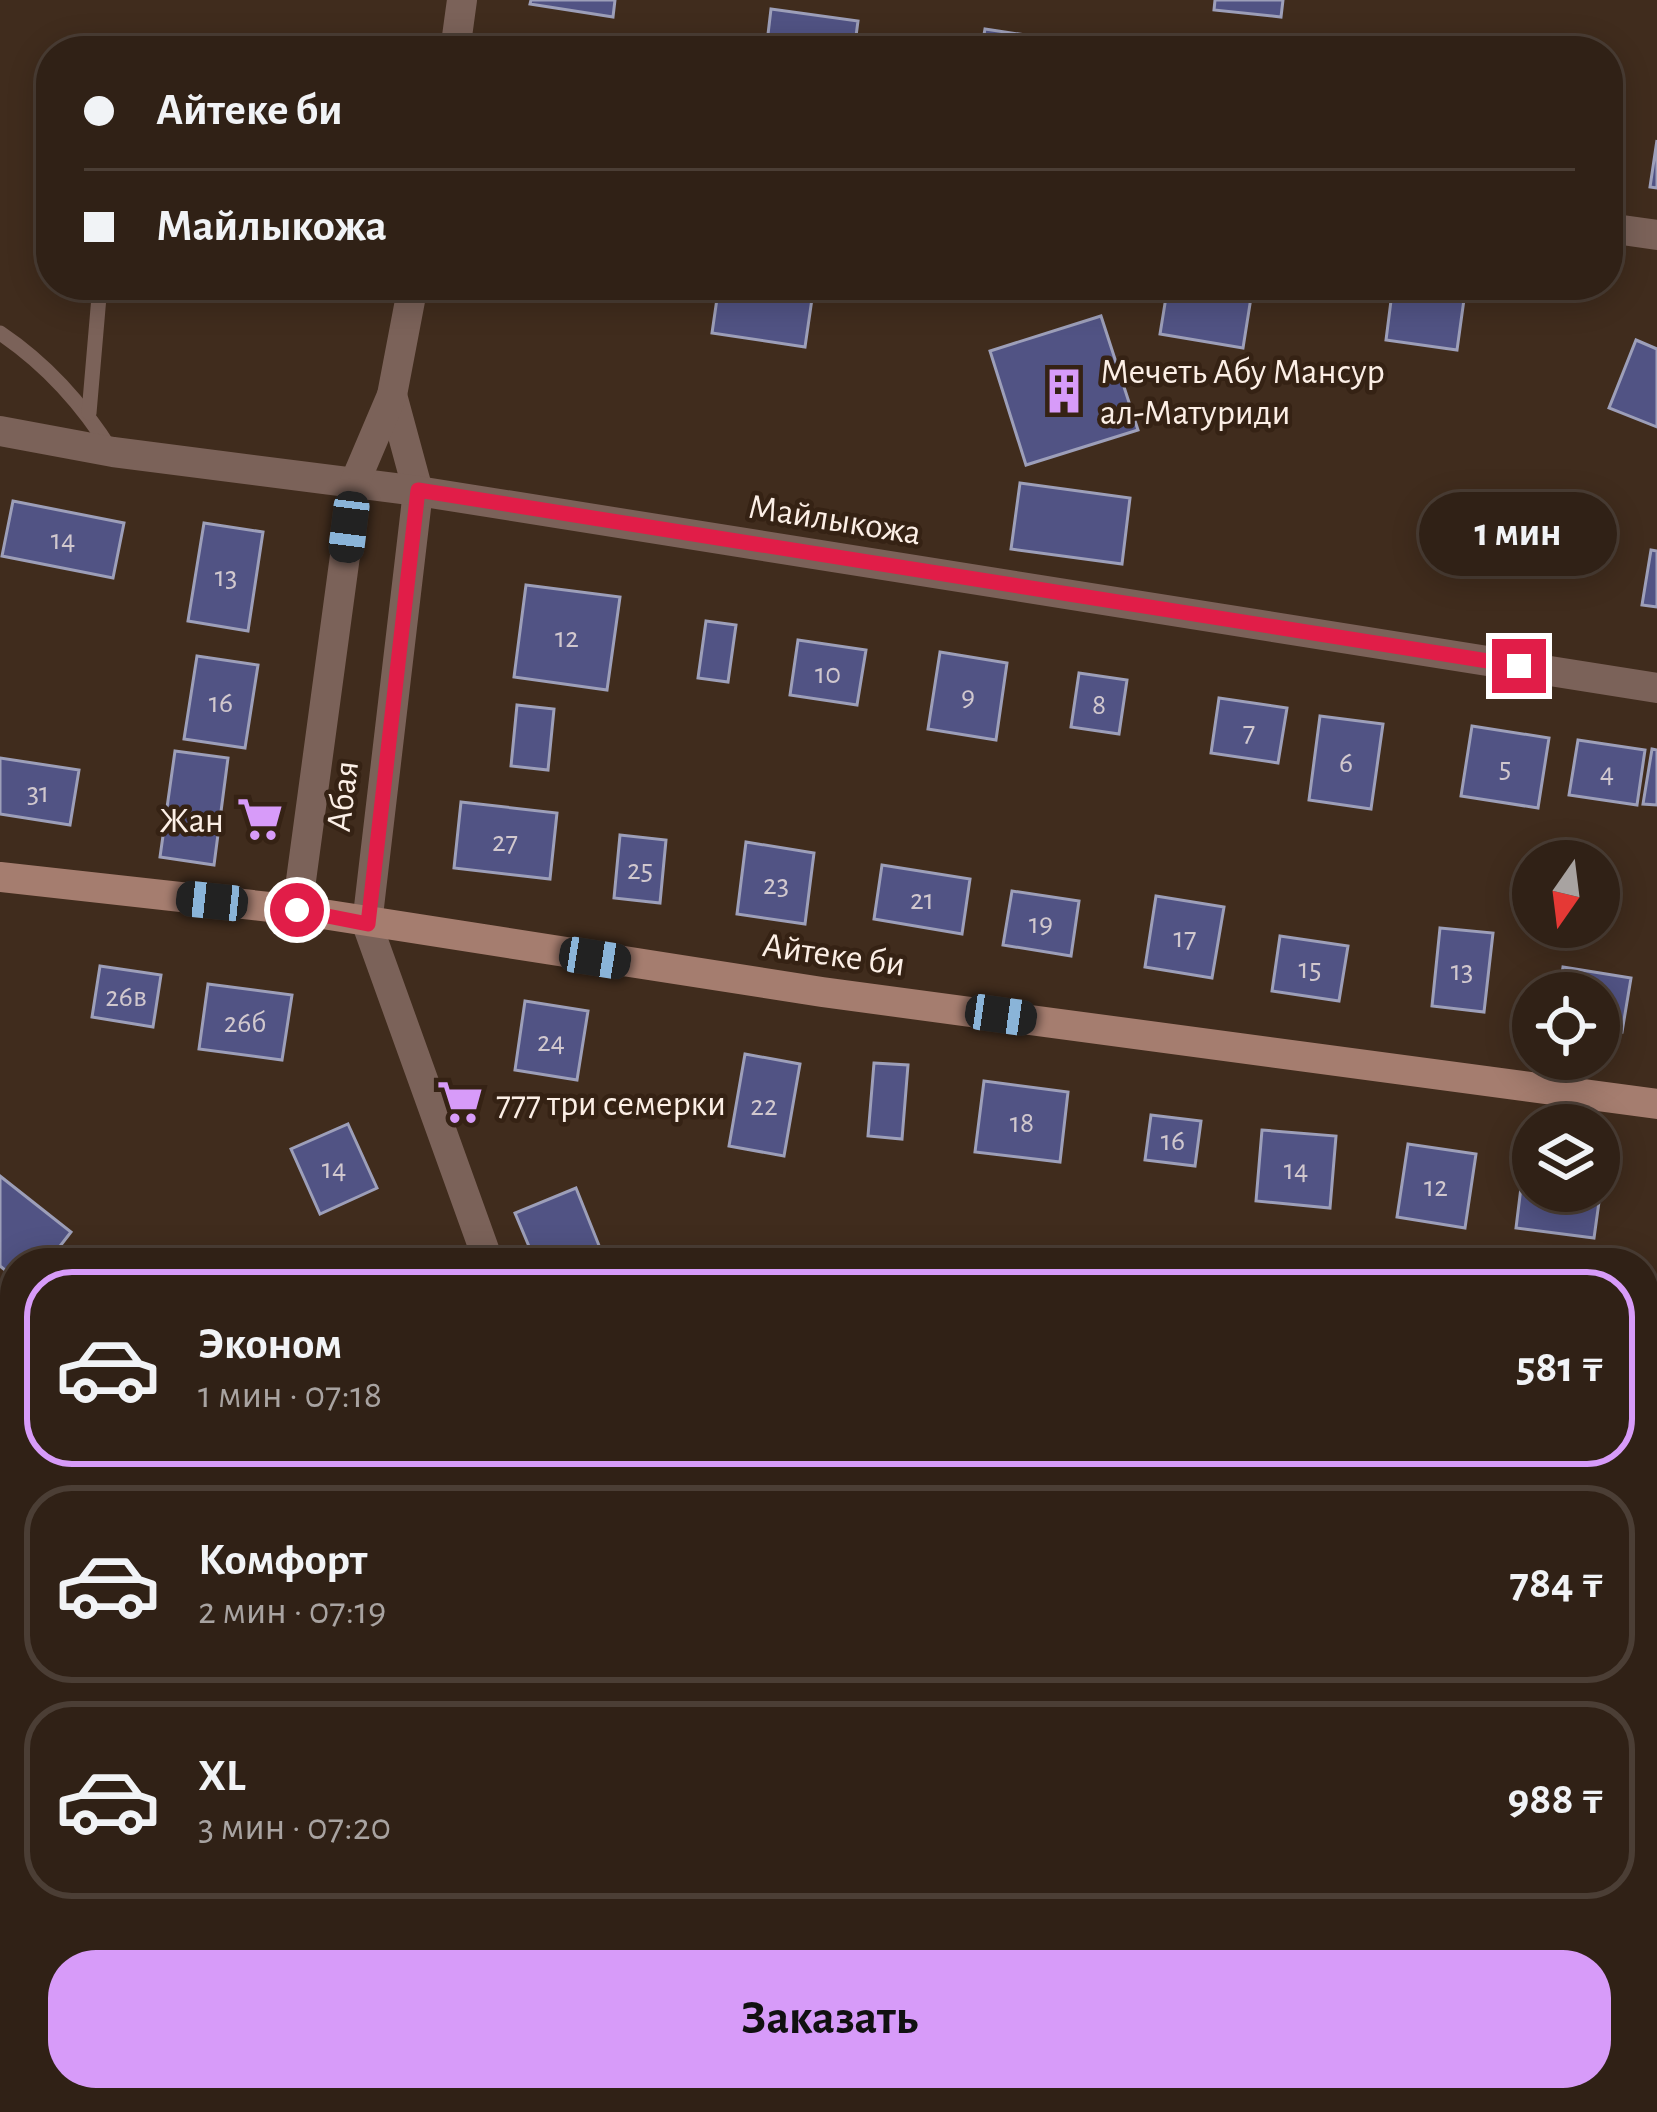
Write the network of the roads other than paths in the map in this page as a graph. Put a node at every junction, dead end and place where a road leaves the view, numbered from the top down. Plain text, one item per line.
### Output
1 (462, 0) edge
2 (457, 36) edge
3 (1623, 230) edge
4 (1657, 235) edge
5 (99, 300) edge
6 (409, 300) edge
7 (0, 333) edge
8 (392, 395) junction
9 (88, 413) junction
10 (0, 431) edge
11 (112, 452) junction
12 (355, 482) junction
13 (418, 490) junction
14 (1657, 688) edge
15 (0, 877) edge
16 (297, 910) junction
17 (368, 924) junction
18 (1657, 1104) edge
19 (484, 1248) edge

1 - 2 street
3 - 4 street
5 - 9 lane
6 - 8 street, Абая
7 - 9 lane
8 - 12 street, Абая
8 - 13 street, Абая
9 - 11 lane
10 - 11 street, Майлыкожа
11 - 12 street, Майлыкожа
12 - 13 street, Майлыкожа
12 - 16 street, Абая
13 - 14 street, Майлыкожа
13 - 17 street, Абая
15 - 16 street, Айтеке би
16 - 17 street, Айтеке би
17 - 18 street, Айтеке би
17 - 19 street, Абая

